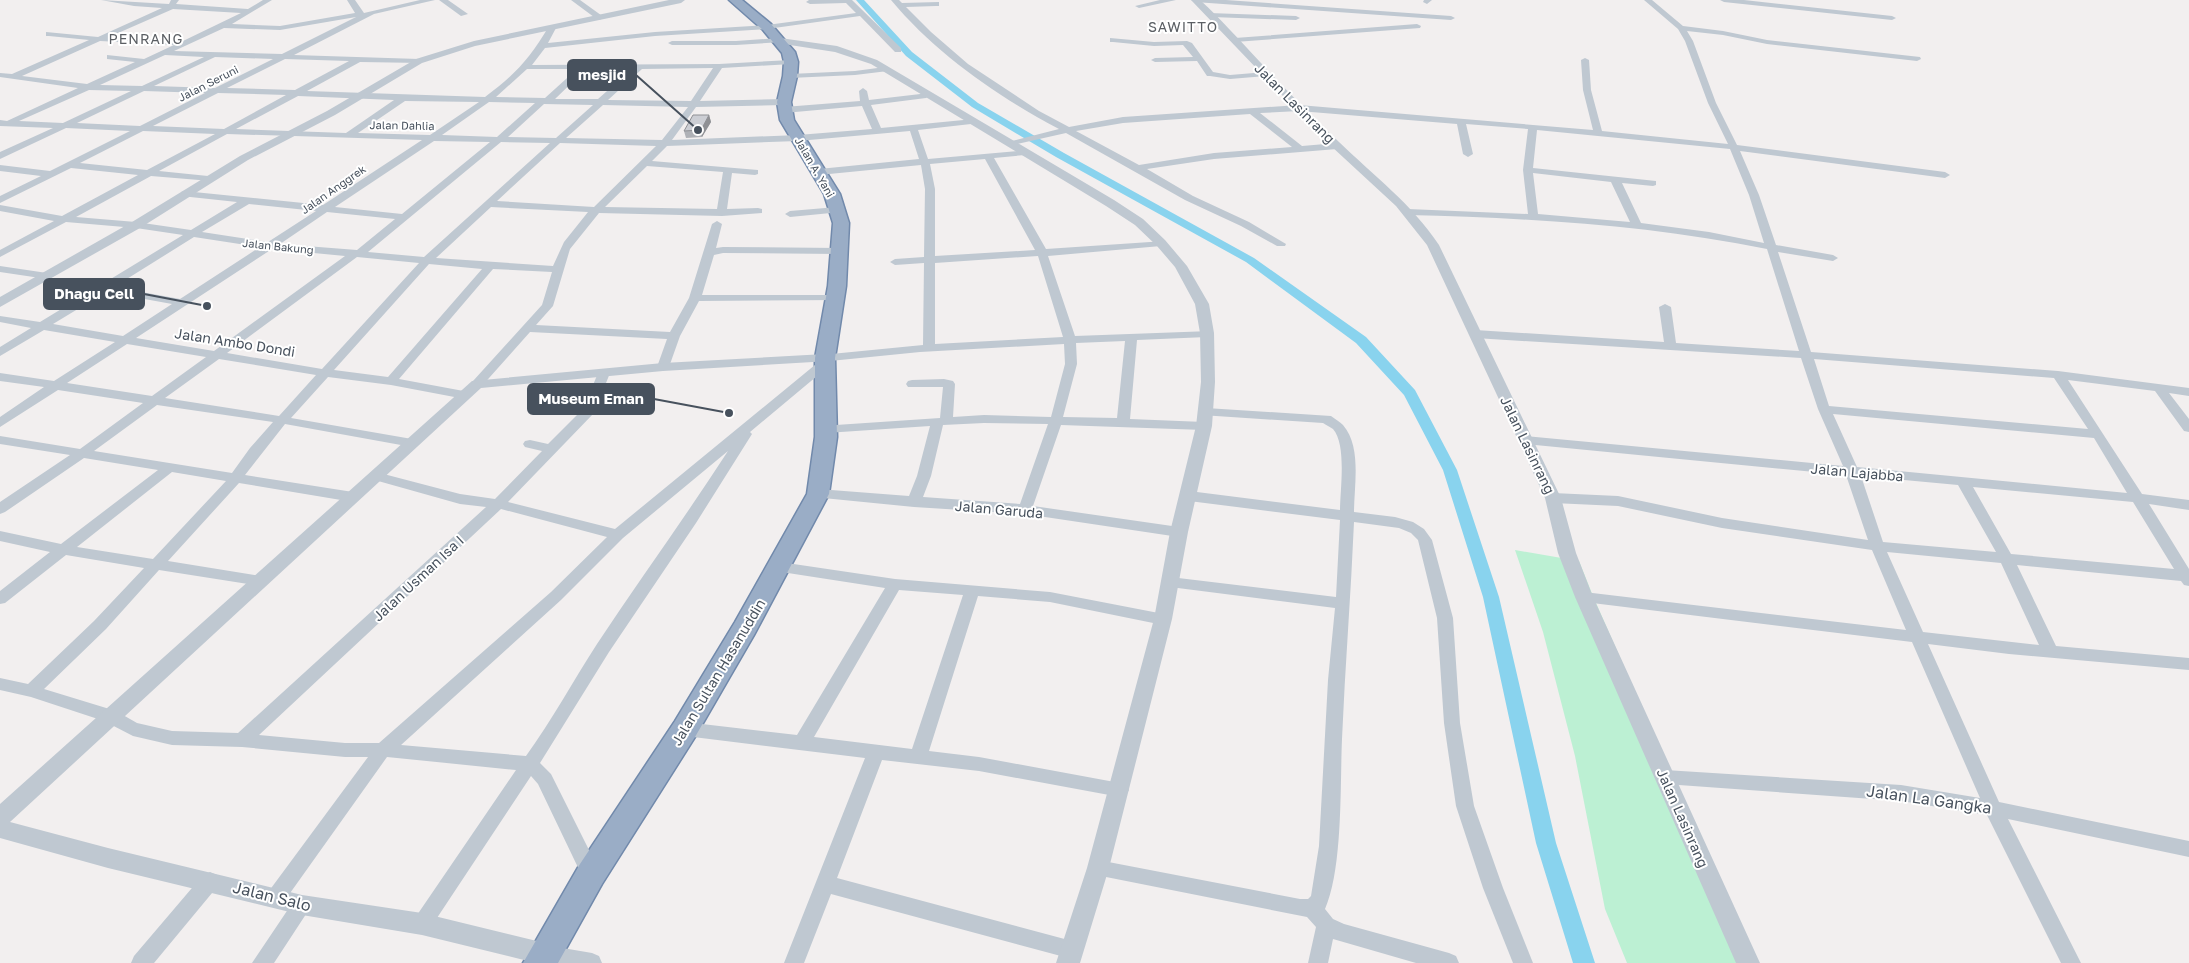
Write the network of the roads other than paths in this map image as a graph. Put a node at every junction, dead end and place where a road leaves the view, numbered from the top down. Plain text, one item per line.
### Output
1 (105, 0) edge
2 (268, 0) edge
3 (351, 0) edge
4 (431, 0) edge
5 (443, 0) edge
6 (575, 0) edge
7 (681, 0) edge
8 (735, 0) edge
9 (1172, 0) edge
10 (1195, 0) edge
11 (1648, 0) edge
12 (1724, 0) edge
13 (848, 1) edge
14 (810, 2) dead end
15 (173, 3) edge
16 (897, 3) edge
17 (936, 4) dead end
18 (1139, 6) dead end
19 (250, 11) junction
20 (372, 12) junction
21 (360, 14) junction
22 (464, 14) dead end
23 (861, 14) junction
24 (1212, 15) junction
25 (601, 18) junction
26 (1296, 18) dead end
27 (1451, 18) dead end
28 (1892, 18) dead end
29 (223, 26) junction
30 (1417, 26) dead end
31 (766, 27) junction
32 (552, 28) junction
33 (1682, 28) junction
34 (49, 34) dead end
35 (98, 39) junction
36 (780, 40) junction
37 (1113, 40) dead end
38 (1235, 40) junction
39 (183, 43) junction
40 (672, 43) dead end
41 (541, 46) junction
42 (898, 50) dead end
43 (164, 52) junction
44 (214, 54) junction
45 (110, 57) dead end
46 (283, 58) junction
47 (1200, 59) junction
48 (1917, 59) dead end
49 (357, 60) junction
50 (1155, 60) dead end
51 (1585, 60) dead end
52 (145, 61) junction
53 (419, 61) junction
54 (720, 66) junction
55 (527, 67) junction
56 (639, 67) junction
57 (584, 68) junction
58 (791, 69) junction
59 (885, 69) junction
60 (1266, 74) junction
61 (0, 75) edge
62 (12, 77) junction
63 (0, 82) edge
64 (89, 87) junction
65 (144, 89) junction
66 (863, 90) dead end
67 (218, 92) junction
68 (293, 94) junction
69 (362, 95) junction
70 (926, 95) junction
71 (403, 98) junction
72 (486, 100) junction
73 (544, 101) junction
74 (602, 102) junction
75 (865, 103) junction
76 (692, 104) junction
77 (784, 106) junction
78 (1299, 108) junction
79 (1250, 110) junction
80 (971, 121) junction
81 (1461, 121) junction
82 (2, 125) edge
83 (62, 127) junction
84 (1533, 127) junction
85 (913, 128) junction
86 (139, 130) junction
87 (877, 130) junction
88 (1064, 130) junction
89 (222, 132) junction
90 (292, 133) junction
91 (1598, 134) junction
92 (348, 136) junction
93 (434, 137) junction
94 (798, 138) junction
95 (498, 139) junction
96 (557, 140) junction
97 (664, 143) junction
98 (1018, 146) junction
99 (1337, 146) junction
100 (1734, 147) junction
101 (1300, 149) junction
102 (1468, 154) dead end
103 (0, 156) edge
104 (988, 156) junction
105 (924, 161) junction
106 (643, 163) junction
107 (68, 165) junction
108 (0, 168) edge
109 (1138, 168) junction
110 (1528, 170) junction
111 (728, 171) junction
112 (754, 172) dead end
113 (819, 172) junction
114 (147, 173) junction
115 (50, 174) junction
116 (1946, 175) dead end
117 (208, 179) junction
118 (1615, 180) junction
119 (1653, 183) dead end
120 (184, 194) junction
121 (0, 200) edge
122 (246, 201) junction
123 (489, 204) junction
124 (0, 208) edge
125 (325, 209) junction
126 (597, 210) junction
127 (837, 210) junction
128 (758, 211) dead end
129 (1408, 212) junction
130 (722, 213) junction
131 (790, 214) dead end
132 (406, 217) junction
133 (1533, 217) junction
134 (62, 219) junction
135 (717, 224) dead end
136 (136, 225) junction
137 (1637, 226) junction
138 (192, 235) junction
139 (1161, 243) junction
140 (1281, 244) dead end
141 (271, 246) junction
142 (1770, 246) junction
143 (839, 251) junction
144 (358, 253) junction
145 (710, 253) junction
146 (1042, 253) junction
147 (0, 254) edge
148 (1833, 258) dead end
149 (928, 260) junction
150 (426, 261) junction
151 (895, 262) dead end
152 (490, 266) junction
153 (0, 269) edge
154 (558, 269) junction
155 (47, 276) junction
156 (103, 288) junction
157 (695, 298) junction
158 (835, 298) junction
159 (0, 303) edge
160 (184, 303) junction
161 (1665, 307) dead end
162 (0, 319) edge
163 (42, 326) junction
164 (528, 328) junction
165 (1208, 333) junction
166 (1475, 334) junction
167 (674, 336) junction
168 (1131, 338) junction
169 (126, 340) junction
170 (1070, 340) junction
171 (1671, 347) junction
172 (929, 349) junction
173 (0, 352) edge
174 (218, 354) junction
175 (1807, 355) junction
176 (825, 360) junction
177 (664, 367) junction
178 (326, 373) junction
179 (604, 373) junction
180 (0, 376) edge
181 (2058, 376) junction
182 (390, 381) junction
183 (912, 384) dead end
184 (57, 385) junction
185 (2159, 388) junction
186 (471, 389) junction
187 (2189, 392) edge
188 (154, 400) junction
189 (1824, 409) junction
190 (1205, 419) junction
191 (282, 420) junction
192 (942, 421) junction
193 (1056, 421) junction
194 (1123, 422) junction
195 (0, 423) edge
196 (750, 426) junction
197 (2189, 428) edge
198 (826, 429) junction
199 (2098, 434) junction
200 (0, 440) edge
201 (1525, 440) junction
202 (412, 443) junction
203 (530, 444) dead end
204 (551, 449) junction
205 (81, 454) junction
206 (170, 467) junction
207 (1852, 471) junction
208 (376, 476) junction
209 (235, 479) junction
210 (1963, 482) junction
211 (818, 494) junction
212 (1188, 496) junction
213 (353, 497) junction
214 (1553, 498) junction
215 (2137, 498) junction
216 (914, 502) junction
217 (498, 504) junction
218 (2189, 506) edge
219 (0, 509) edge
220 (1026, 509) junction
221 (1347, 516) junction
222 (1179, 532) junction
223 (618, 535) junction
224 (0, 536) edge
225 (1877, 546) junction
226 (63, 550) junction
227 (2008, 559) junction
228 (155, 566) junction
229 (780, 567) junction
230 (2188, 577) edge
231 (261, 581) junction
232 (1170, 582) junction
233 (895, 584) junction
234 (972, 591) junction
235 (1584, 597) junction
236 (0, 599) edge
237 (1343, 603) junction
238 (1163, 619) junction
239 (1918, 636) junction
240 (2050, 651) junction
241 (2189, 664) edge
242 (0, 684) edge
243 (31, 691) junction
244 (110, 716) junction
245 (684, 729) junction
246 (242, 740) junction
247 (802, 744) junction
248 (383, 750) junction
249 (876, 753) junction
250 (918, 757) junction
251 (530, 764) junction
252 (1665, 777) junction
253 (1120, 790) junction
254 (1993, 808) junction
255 (0, 818) edge
256 (0, 829) edge
257 (2189, 849) edge
258 (1098, 868) junction
259 (592, 874) junction
260 (210, 881) junction
261 (825, 884) junction
262 (276, 897) junction
263 (302, 905) junction
264 (1312, 908) junction
265 (422, 924) junction
266 (1326, 925) junction
267 (1070, 956) edge
268 (542, 959) edge
269 (141, 963) edge
270 (262, 963) edge
271 (592, 963) edge
272 (794, 963) edge
273 (1318, 963) edge
274 (1449, 963) edge
275 (1523, 963) edge
276 (1748, 963) edge
277 (2071, 963) edge

1 - 15 street
2 - 19 street
3 - 21 street
4 - 20 street, Jalan Seruni
5 - 22 street
6 - 25 street
7 - 25 street
8 - 31 highway
9 - 18 street
10 - 24 street, Jalan Lasinrang
10 - 27 street
11 - 33 street
12 - 28 street
13 - 14 street
13 - 23 street
15 - 19 street
15 - 35 street
16 - 17 street
16 - 88 street
19 - 29 street
20 - 21 street
20 - 46 street, Jalan Seruni
21 - 29 street
23 - 31 street
23 - 42 street
24 - 26 street
24 - 38 street, Jalan Lasinrang
25 - 32 street
29 - 39 street
30 - 38 street
31 - 36 highway
31 - 41 street
32 - 41 street, Jalan Anggrek
32 - 53 street
33 - 48 street
33 - 100 street
34 - 35 street
35 - 39 street
35 - 62 street
36 - 40 street
36 - 58 highway
36 - 59 street
37 - 47 street
38 - 60 street, Jalan Lasinrang
39 - 43 street
41 - 55 street, Jalan Anggrek
43 - 44 street
43 - 52 street
44 - 46 street
44 - 65 street
45 - 52 street
46 - 49 street
46 - 67 street, Jalan Seruni
47 - 50 street
47 - 60 street
49 - 53 street
49 - 68 street
51 - 91 street
52 - 64 street
53 - 69 street
54 - 56 street
54 - 58 street
54 - 76 street
55 - 57 street
55 - 72 street, Jalan Anggrek
56 - 57 street
56 - 74 street
57 - 73 street
58 - 59 street
58 - 77 highway
59 - 70 street
60 - 78 street, Jalan Lasinrang
61 - 62 street
62 - 63 street
62 - 64 street
64 - 65 street
64 - 82 street
65 - 67 street
65 - 83 street
66 - 75 street
67 - 68 street
67 - 86 street, Jalan Seruni
68 - 69 street
68 - 89 street
69 - 71 street
69 - 90 street
70 - 75 street
70 - 80 street
71 - 72 street
71 - 92 street
72 - 73 street
72 - 93 street, Jalan Anggrek
73 - 74 street
73 - 95 street
74 - 76 street
74 - 96 street
75 - 77 street
75 - 87 street
76 - 77 street
76 - 97 street
77 - 94 highway, Jalan A. Yani
78 - 79 street
78 - 81 street
78 - 99 street, Jalan Lasinrang
79 - 88 street
79 - 101 street
80 - 85 street, Jalan Dahlia
80 - 98 street
81 - 84 street
81 - 102 street
82 - 83 street, Jalan Dahlia
83 - 86 street, Jalan Dahlia
83 - 103 street
84 - 91 street
84 - 110 street
85 - 87 street, Jalan Dahlia
85 - 105 street
86 - 89 street, Jalan Dahlia
86 - 107 street, Jalan Seruni
87 - 94 street, Jalan Dahlia
88 - 98 street
88 - 109 street
89 - 90 street, Jalan Dahlia
89 - 114 street
90 - 92 street, Jalan Dahlia
90 - 117 street
91 - 100 street
92 - 93 street, Jalan Dahlia
93 - 95 street, Jalan Dahlia
93 - 125 street, Jalan Anggrek
94 - 97 street, Jalan Dahlia
94 - 113 highway, Jalan A. Yani
95 - 96 street, Jalan Dahlia
95 - 132 street
96 - 97 street, Jalan Dahlia
96 - 123 street
97 - 106 street
98 - 104 street
98 - 139 street
99 - 101 street
99 - 129 street, Jalan Lasinrang
100 - 116 street
100 - 142 street
101 - 109 street
104 - 105 street
104 - 146 street
105 - 113 street
105 - 149 street
106 - 111 street
106 - 126 street
107 - 114 street
107 - 115 street, Jalan Seruni
108 - 115 street
109 - 140 street
110 - 118 street
110 - 133 street
111 - 112 street
111 - 130 street
113 - 127 highway, Jalan A. Yani
114 - 117 street
114 - 134 street
115 - 121 street, Jalan Seruni
117 - 120 street
118 - 119 street
118 - 137 street
120 - 122 street
120 - 136 street
122 - 125 street
122 - 138 street
123 - 126 street
123 - 150 street
124 - 134 street, Jalan Bakung
125 - 132 street
125 - 141 street, Jalan Anggrek
126 - 130 street
126 - 154 street
127 - 131 street
127 - 143 highway, Jalan A. Yani
128 - 130 street
129 - 133 street
129 - 166 street, Jalan Lasinrang
132 - 144 street
133 - 137 street
134 - 136 street, Jalan Bakung
134 - 147 street
135 - 145 street
136 - 138 street, Jalan Bakung
136 - 155 street
137 - 142 street
138 - 141 street, Jalan Bakung
138 - 156 street
139 - 146 street
139 - 165 street
141 - 144 street, Jalan Bakung
141 - 160 street, Jalan Anggrek
142 - 148 street
142 - 175 street
143 - 145 street
143 - 158 highway, Jalan A. Yani
144 - 150 street, Jalan Bakung
144 - 174 street
145 - 157 street
146 - 149 street
146 - 170 street
149 - 151 street
149 - 172 street
150 - 152 street, Jalan Bakung
150 - 178 street
152 - 154 street, Jalan Bakung
152 - 182 street
153 - 155 street
154 - 164 street
155 - 159 street
156 - 160 street
156 - 163 street
157 - 158 street
157 - 167 street
158 - 176 highway, Jalan A. Yani
160 - 169 street, Jalan Anggrek
161 - 171 street
162 - 163 street, Jalan Ambo Dondi
163 - 169 street, Jalan Ambo Dondi
163 - 173 street
164 - 167 street
164 - 186 street
165 - 168 street
165 - 190 street
166 - 171 street
166 - 201 street, Jalan Lasinrang
167 - 177 street
168 - 170 street
168 - 194 street
169 - 174 street, Jalan Ambo Dondi
169 - 184 street, Jalan Anggrek
170 - 172 street
170 - 193 street
171 - 175 street
172 - 176 street
174 - 178 street, Jalan Ambo Dondi
174 - 188 street
175 - 181 street
175 - 189 street
176 - 177 street
176 - 196 street
176 - 198 highway, Jalan Sultan Hasanuddin
177 - 179 street
178 - 182 street, Jalan Ambo Dondi
178 - 191 street
179 - 186 street
179 - 204 street, Jalan Usman Isa I
180 - 184 street
181 - 185 street
181 - 199 street
182 - 186 street, Jalan Ambo Dondi
183 - 192 street
184 - 188 street
184 - 195 street, Jalan Anggrek
185 - 187 street
185 - 197 street
186 - 202 street
188 - 191 street
188 - 205 street
189 - 199 street
189 - 207 street
190 - 194 street
190 - 212 street
190 - 221 street
191 - 202 street
191 - 209 street
192 - 193 street
192 - 198 street
192 - 216 street
193 - 194 street
193 - 220 street
196 - 223 street
196 - 251 street
198 - 211 highway, Jalan Sultan Hasanuddin
199 - 215 street
200 - 205 street
201 - 207 street, Jalan Lajabba
201 - 214 street, Jalan Lasinrang
202 - 208 street
203 - 204 street
204 - 217 street, Jalan Usman Isa I
205 - 206 street
205 - 219 street
206 - 209 street
206 - 226 street
207 - 210 street, Jalan Lajabba
207 - 225 street
208 - 213 street
208 - 217 street
209 - 213 street
209 - 228 street
210 - 215 street, Jalan Lajabba
210 - 227 street
211 - 216 street, Jalan Garuda
211 - 229 highway, Jalan Sultan Hasanuddin
212 - 221 street
212 - 222 street
213 - 231 street
214 - 225 street
214 - 235 street, Jalan Lasinrang
215 - 218 street, Jalan Lajabba
215 - 230 street
216 - 220 street, Jalan Garuda
217 - 223 street
217 - 246 street, Jalan Usman Isa I
220 - 222 street, Jalan Garuda
221 - 237 street
221 - 275 street
222 - 232 street
223 - 248 street
224 - 226 street
225 - 227 street
225 - 239 street
226 - 228 street
226 - 236 street
227 - 230 street
227 - 240 street
228 - 231 street
228 - 243 street
229 - 233 street
229 - 245 highway, Jalan Sultan Hasanuddin
231 - 244 street
232 - 237 street
232 - 238 street
233 - 234 street
233 - 247 street
234 - 238 street
234 - 250 street
235 - 239 street
235 - 252 street, Jalan Lasinrang
237 - 264 street
238 - 253 street
239 - 240 street
239 - 254 street
240 - 241 street
242 - 243 street
243 - 244 street
244 - 246 street
244 - 255 street
245 - 247 street
245 - 259 highway, Jalan Sultan Hasanuddin
246 - 248 street
247 - 249 street
248 - 251 street
248 - 262 street
249 - 250 street
249 - 261 street
250 - 253 street
251 - 259 street
251 - 265 street
252 - 254 street, Jalan La Gangka
252 - 276 street, Jalan Lasinrang
253 - 258 street
254 - 257 street, Jalan La Gangka
254 - 277 street
256 - 260 street, Jalan Salo
258 - 264 street
258 - 267 street
259 - 268 highway, Jalan Sultan Hasanuddin
260 - 262 street, Jalan Salo
260 - 269 street
261 - 267 street
261 - 272 street
262 - 263 street, Jalan Salo
263 - 265 street, Jalan Salo
263 - 270 street
264 - 266 street
265 - 268 street, Jalan Salo
266 - 273 street
266 - 274 street
268 - 271 street

